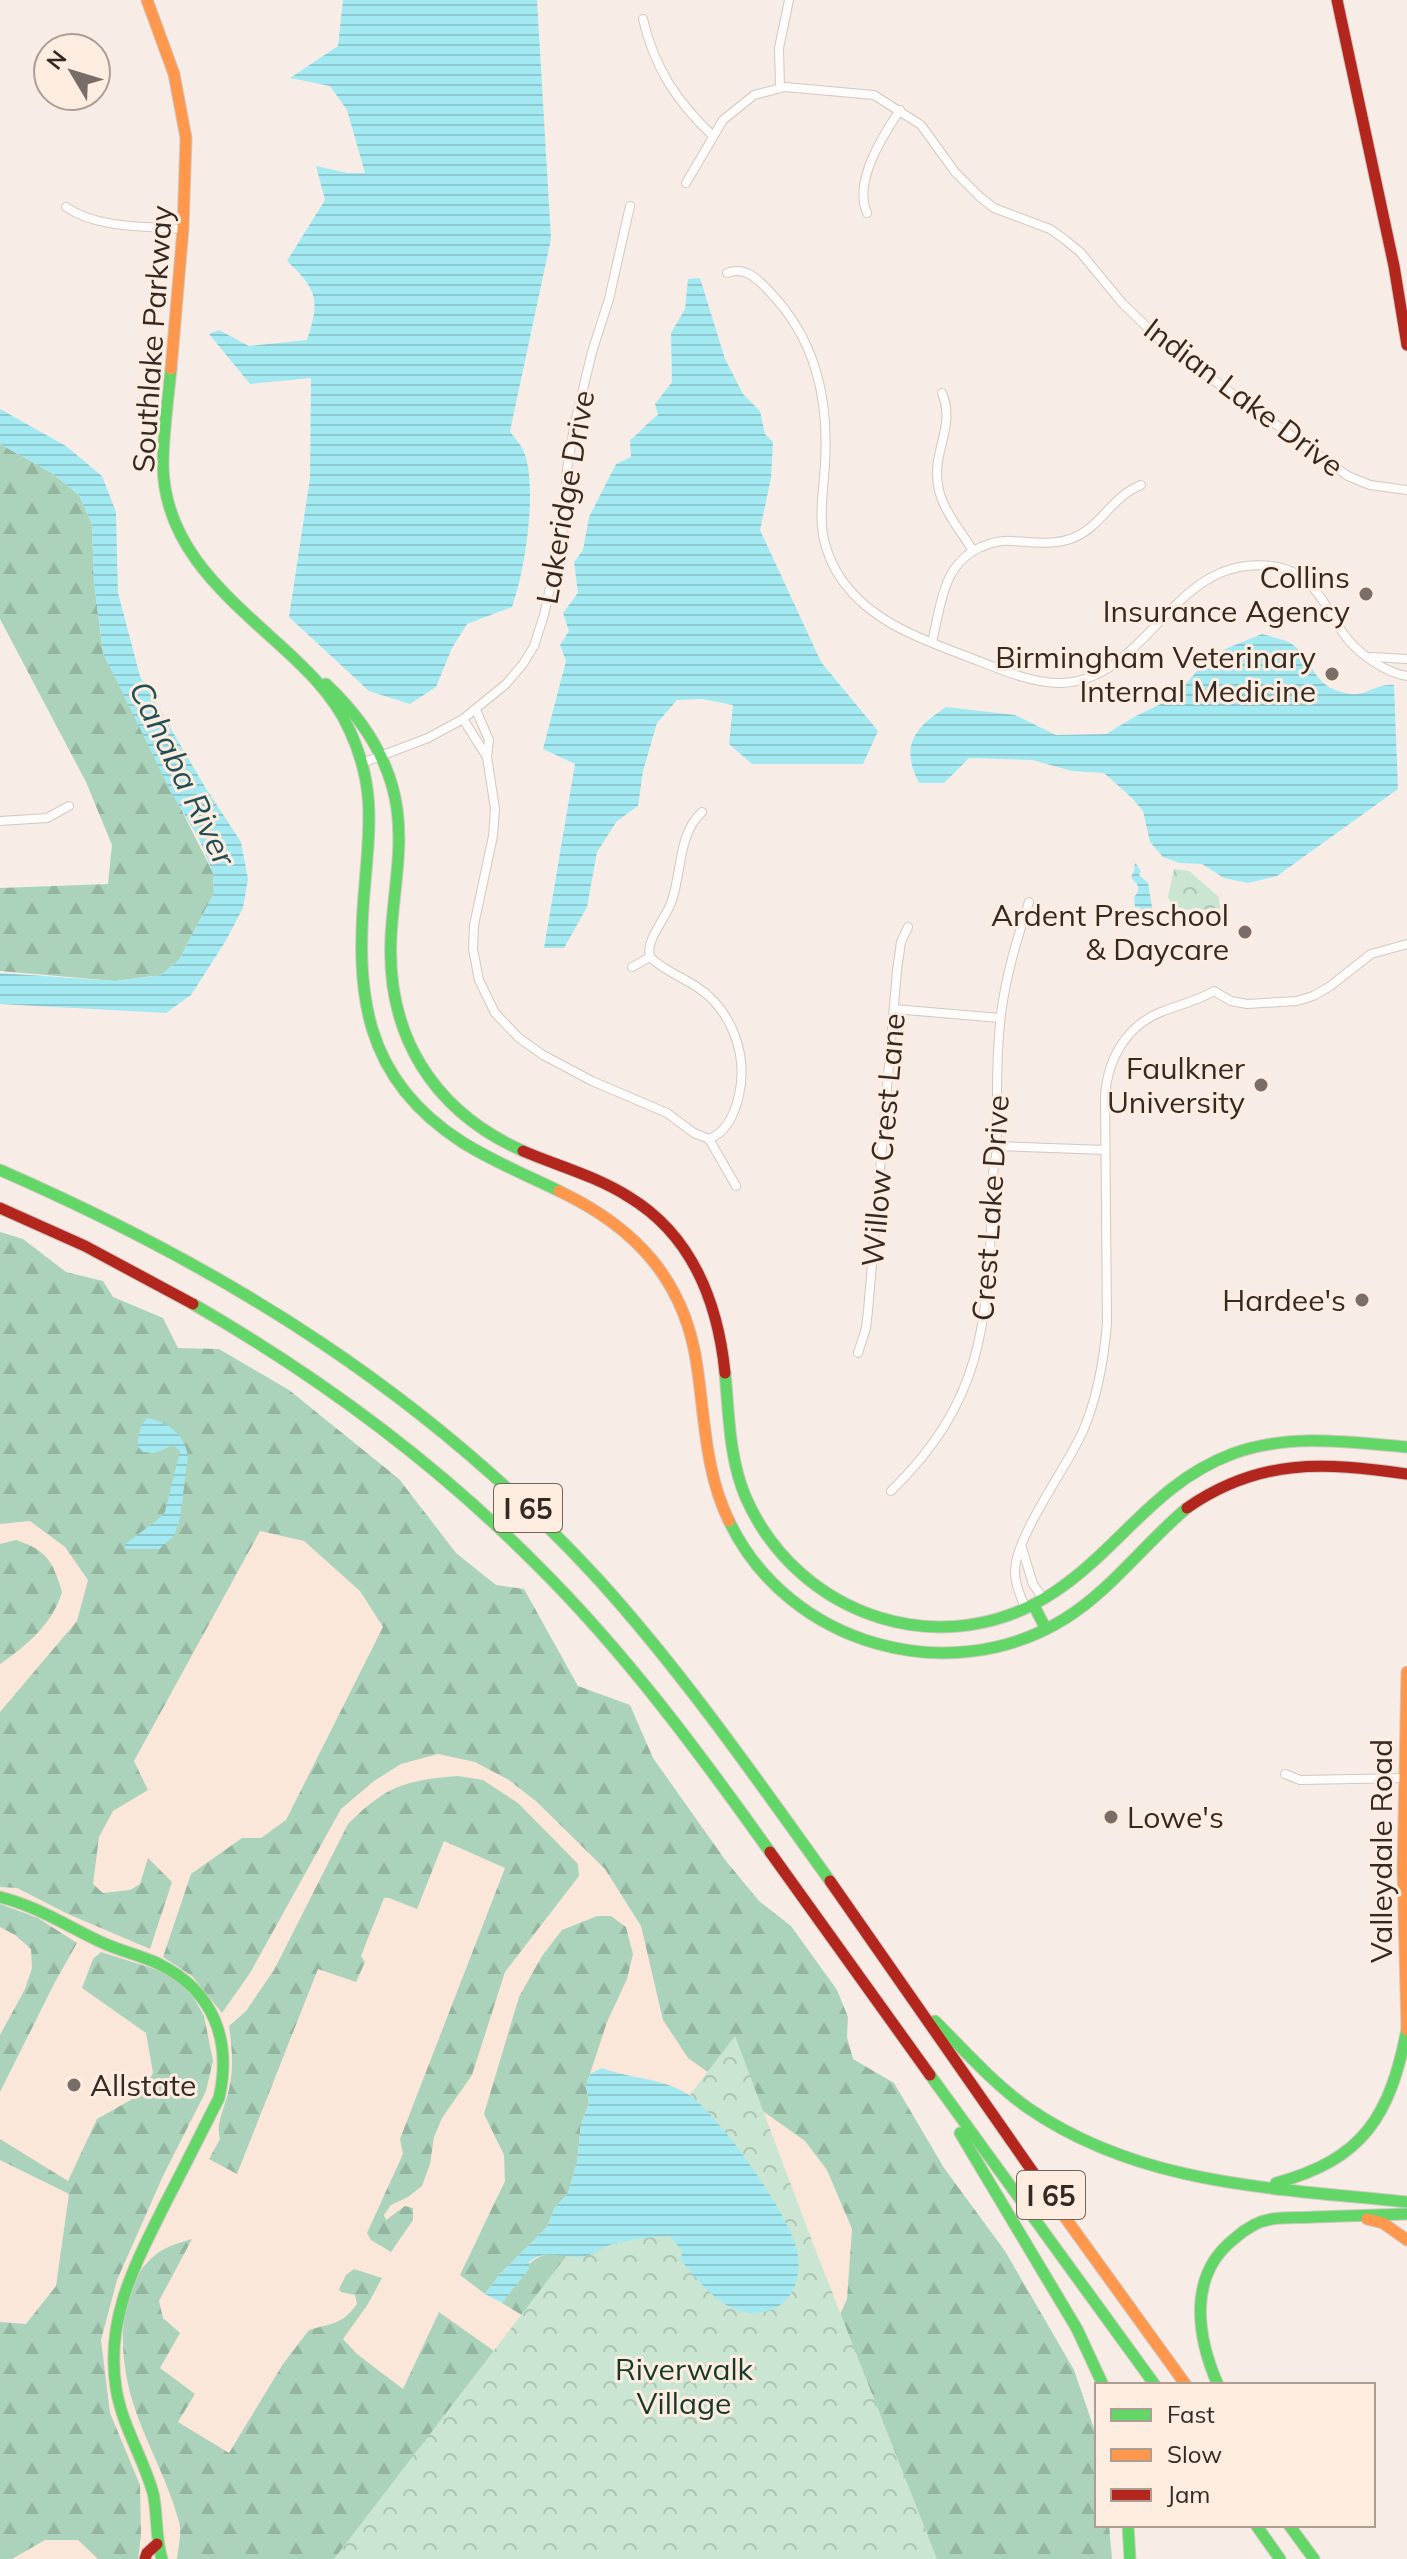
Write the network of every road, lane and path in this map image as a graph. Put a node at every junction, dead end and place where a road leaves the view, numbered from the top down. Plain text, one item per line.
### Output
1 (147, 0) edge
2 (789, 0) edge
3 (1337, 0) edge
4 (643, 19) dead end
5 (780, 87) junction
6 (900, 110) junction
7 (712, 135) junction
8 (686, 183) dead end
9 (630, 206) dead end
10 (66, 207) dead end
11 (867, 213) dead end
12 (183, 229) junction
13 (727, 273) dead end
14 (1407, 345) edge
15 (942, 393) dead end
16 (1141, 485) dead end
17 (1407, 490) edge
18 (973, 551) junction
19 (932, 642) junction
20 (1368, 656) junction
21 (1407, 659) edge
22 (1407, 676) edge
23 (315, 678) junction
24 (476, 710) junction
25 (463, 719) junction
26 (379, 755) junction
27 (487, 757) junction
28 (362, 763) junction
29 (69, 806) dead end
30 (702, 812) dead end
31 (0, 820) edge
32 (1029, 902) dead end
33 (908, 927) dead end
34 (1407, 944) edge
35 (650, 957) junction
36 (632, 967) dead end
37 (894, 1009) junction
38 (1000, 1018) junction
39 (709, 1139) junction
40 (998, 1146) junction
41 (1105, 1150) junction
42 (0, 1170) edge
43 (736, 1186) dead end
44 (0, 1208) edge
45 (858, 1353) dead end
46 (1407, 1447) edge
47 (1407, 1474) edge
48 (891, 1491) dead end
49 (1022, 1548) junction
50 (1035, 1605) junction
51 (1046, 1629) junction
52 (1407, 1672) edge
53 (1285, 1774) dead end
54 (1406, 1777) edge
55 (0, 1897) edge
56 (917, 2003) junction
57 (1407, 2030) edge
58 (932, 2079) junction
59 (1265, 2186) junction
60 (1407, 2202) edge
61 (1407, 2214) edge
62 (1359, 2217) junction
63 (1407, 2240) edge
64 (1102, 2383) edge
65 (1154, 2383) edge
66 (1185, 2383) edge
67 (1217, 2383) edge
68 (1128, 2527) edge
69 (1257, 2527) edge
70 (1292, 2528) edge
71 (157, 2544) junction
72 (145, 2559) edge
73 (162, 2559) edge
74 (1130, 2559) edge
75 (1280, 2559) edge
76 (1314, 2559) edge

1 - 12 main road, Southlake Parkway
2 - 5 street
3 - 14 main road
4 - 7 street
5 - 6 street, Indian Lake Drive
5 - 7 street, Indian Lake Drive
6 - 11 street
6 - 17 street, Indian Lake Drive
7 - 8 street, Indian Lake Drive
9 - 24 street, Lakeridge Drive
10 - 12 street
12 - 23 main road, Southlake Parkway
13 - 19 street
15 - 18 street
16 - 18 street
18 - 19 street
19 - 20 street
20 - 21 street
20 - 22 street
23 - 26 main road, Southlake Parkway
23 - 28 main road, Southlake Parkway
24 - 25 street, Lakeridge Drive
24 - 27 street
25 - 26 street, Lakeridge Drive
25 - 27 street
26 - 28 street, Lakeridge Drive
26 - 50 main road, Southlake Parkway
27 - 39 street
28 - 51 main road, Southlake Parkway
29 - 31 street
30 - 35 street
32 - 38 street, Crest Lake Drive
33 - 37 street, Willow Crest Lane
34 - 41 street
35 - 36 street
35 - 39 street
37 - 38 street
37 - 45 street, Willow Crest Lane
38 - 40 street, Crest Lake Drive
39 - 43 street
40 - 41 street
40 - 48 street, Crest Lake Drive
41 - 49 street
42 - 56 main road, I 65
44 - 58 main road, I 65
46 - 50 main road, Southlake Parkway
47 - 51 main road, Southlake Parkway
49 - 50 street
49 - 50 street
50 - 51 main road
52 - 54 main road, Valleydale Road
53 - 54 street
54 - 57 main road, Valleydale Road
55 - 71 main road
56 - 59 main road
56 - 66 main road, I 65
57 - 59 main road, Valleydale Road
58 - 64 main road
58 - 65 main road, I 65
59 - 60 main road
61 - 62 main road
62 - 63 main road
62 - 67 main road
68 - 74 main road
69 - 75 main road
70 - 76 main road
71 - 72 main road
71 - 73 main road

